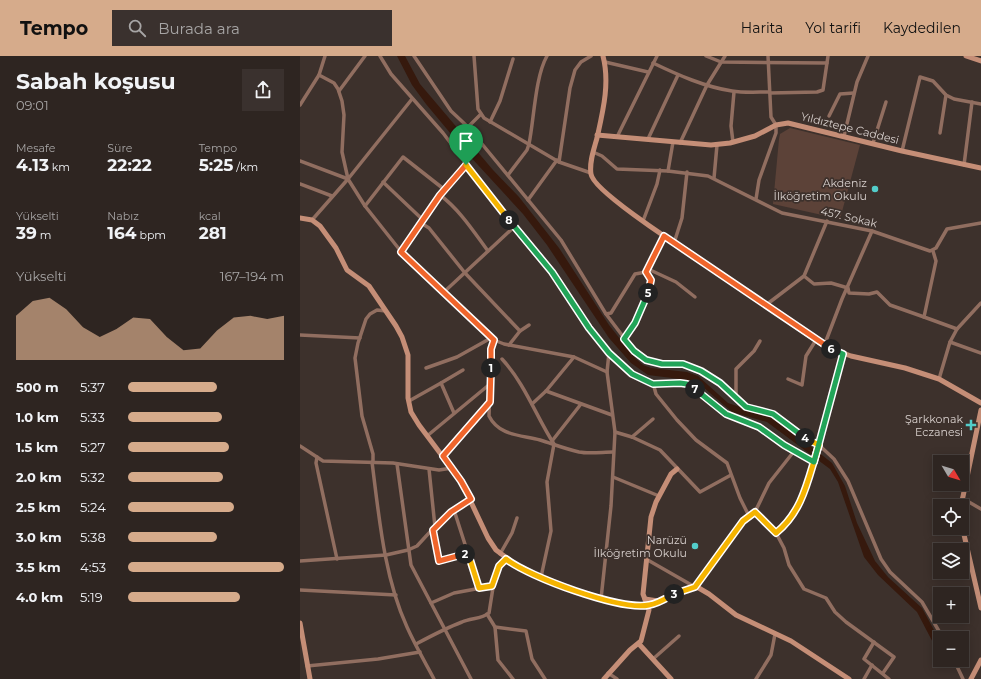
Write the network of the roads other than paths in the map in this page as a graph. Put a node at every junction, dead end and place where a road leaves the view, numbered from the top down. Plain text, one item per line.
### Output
1 (325, 56) edge
2 (365, 56) edge
3 (380, 56) edge
4 (414, 56) edge
5 (474, 56) edge
6 (546, 56) edge
7 (591, 56) edge
8 (603, 56) edge
9 (657, 56) edge
10 (706, 56) edge
11 (724, 56) edge
12 (768, 56) edge
13 (828, 56) edge
14 (867, 56) edge
15 (966, 56) edge
16 (513, 59) dead end
17 (605, 62) junction
18 (721, 62) junction
19 (768, 62) junction
20 (981, 62) edge
21 (653, 63) junction
22 (827, 63) junction
23 (648, 72) junction
24 (319, 75) junction
25 (678, 75) junction
26 (707, 85) junction
27 (339, 91) junction
28 (734, 92) junction
29 (770, 92) junction
30 (854, 94) junction
31 (946, 95) junction
32 (412, 99) junction
33 (886, 102) dead end
34 (972, 102) junction
35 (981, 104) edge
36 (300, 105) edge
37 (481, 114) junction
38 (829, 116) dead end
39 (490, 122) junction
40 (776, 126) junction
41 (468, 127) junction
42 (940, 133) dead end
43 (597, 135) junction
44 (844, 136) junction
45 (616, 137) junction
46 (648, 139) junction
47 (673, 142) junction
48 (733, 142) junction
49 (680, 143) junction
50 (873, 143) junction
51 (529, 144) junction
52 (717, 145) junction
53 (902, 151) junction
54 (593, 152) junction
55 (300, 160) edge
56 (558, 161) junction
57 (466, 165) junction
58 (963, 165) junction
59 (981, 168) edge
60 (660, 170) junction
61 (668, 171) junction
62 (687, 172) junction
63 (590, 173) junction
64 (508, 175) junction
65 (714, 178) junction
66 (348, 179) junction
67 (382, 182) junction
68 (300, 184) edge
69 (445, 190) junction
70 (440, 195) junction
71 (332, 196) junction
72 (528, 200) junction
73 (756, 200) junction
74 (365, 206) junction
75 (300, 218) edge
76 (312, 220) junction
77 (643, 221) junction
78 (827, 221) junction
79 (422, 222) junction
80 (981, 223) edge
81 (514, 227) junction
82 (872, 231) junction
83 (664, 236) junction
84 (674, 243) junction
85 (488, 251) junction
86 (933, 251) junction
87 (401, 252) junction
88 (647, 270) junction
89 (465, 273) junction
90 (804, 276) junction
91 (848, 288) junction
92 (444, 292) junction
93 (695, 296) dead end
94 (981, 303) edge
95 (766, 305) junction
96 (386, 311) junction
97 (606, 314) junction
98 (924, 318) junction
99 (530, 325) dead end
100 (957, 329) junction
101 (520, 332) junction
102 (300, 335) edge
103 (360, 338) junction
104 (492, 339) junction
105 (624, 339) junction
106 (816, 340) junction
107 (760, 341) dead end
108 (950, 342) junction
109 (509, 345) junction
110 (824, 346) junction
111 (609, 353) junction
112 (981, 353) edge
113 (843, 354) junction
114 (574, 357) junction
115 (502, 359) dead end
116 (426, 368) dead end
117 (463, 370) dead end
118 (606, 372) junction
119 (788, 379) dead end
120 (939, 380) junction
121 (441, 383) junction
122 (490, 384) junction
123 (653, 384) junction
124 (546, 391) junction
125 (734, 397) junction
126 (409, 401) junction
127 (490, 402) junction
128 (981, 403) edge
129 (532, 404) junction
130 (581, 404) junction
131 (981, 410) edge
132 (454, 413) junction
133 (612, 416) junction
134 (653, 419) dead end
135 (615, 432) junction
136 (979, 435) edge
137 (427, 436) junction
138 (632, 437) junction
139 (553, 443) junction
140 (819, 445) junction
141 (300, 446) edge
142 (795, 450) junction
143 (613, 452) junction
144 (443, 456) junction
145 (317, 457) junction
146 (373, 462) junction
147 (814, 462) junction
148 (397, 464) junction
149 (452, 468) junction
150 (429, 469) junction
151 (677, 469) junction
152 (731, 475) junction
153 (613, 476) junction
154 (659, 496) junction
155 (962, 498) joint
156 (471, 499) junction
157 (981, 509) edge
158 (454, 510) junction
159 (755, 512) junction
160 (749, 516) junction
161 (517, 518) dead end
162 (434, 529) junction
163 (776, 533) junction
164 (964, 535) edge
165 (408, 550) junction
166 (468, 553) junction
167 (500, 554) junction
168 (386, 555) junction
169 (337, 559) junction
170 (506, 559) junction
171 (646, 560) junction
172 (300, 562) edge
173 (540, 577) junction
174 (492, 586) junction
175 (695, 587) junction
176 (479, 588) junction
177 (979, 589) edge
178 (300, 590) edge
179 (396, 595) junction
180 (601, 599) junction
181 (645, 599) junction
182 (658, 601) junction
183 (431, 603) junction
184 (645, 605) junction
185 (981, 608) edge
186 (487, 614) junction
187 (300, 623) edge
188 (495, 627) junction
189 (446, 628) junction
190 (939, 631) edge
191 (775, 634) junction
192 (679, 636) dead end
193 (874, 642) junction
194 (416, 644) junction
195 (640, 644) junction
196 (420, 652) junction
197 (653, 659) junction
198 (981, 660) edge
199 (308, 666) junction
200 (872, 666) junction
201 (957, 667) edge
202 (883, 673) junction
203 (608, 674) junction
204 (310, 679) edge
205 (434, 679) edge
206 (471, 679) edge
207 (513, 679) edge
208 (545, 679) edge
209 (604, 679) edge
210 (617, 679) edge
211 (671, 679) edge
212 (756, 679) edge
213 (849, 679) edge
214 (864, 679) edge
215 (889, 679) edge
216 (963, 679) edge
217 (971, 679) edge

1 - 24 street
2 - 27 street
3 - 32 street
4 - 41 street
5 - 37 street
6 - 51 street
7 - 56 street
8 - 17 street
9 - 21 street
10 - 18 street
11 - 18 street
12 - 19 street
13 - 22 street
14 - 30 street
15 - 20 street
16 - 39 street
17 - 23 street
17 - 43 street
18 - 19 street
18 - 26 street
19 - 22 street
19 - 29 street
21 - 23 street
21 - 25 street
22 - 29 street
23 - 45 street
24 - 27 street
24 - 36 street
25 - 26 street
25 - 46 street
26 - 28 street
26 - 49 street
27 - 66 street
28 - 29 street
28 - 48 street
29 - 40 street
30 - 38 street
30 - 44 street
31 - 34 street
31 - 42 street
31 - 53 street
32 - 57 street
32 - 66 street
33 - 50 street
34 - 35 street
34 - 58 street
37 - 39 street
37 - 41 street
39 - 51 street
40 - 44 street, Yıldıztepe Caddesi
40 - 48 street, Yıldıztepe Caddesi
40 - 73 street
41 - 64 street
43 - 45 street, Yıldıztepe Caddesi
43 - 54 street
44 - 50 street, Yıldıztepe Caddesi
45 - 46 street, Yıldıztepe Caddesi
46 - 47 street, Yıldıztepe Caddesi
47 - 49 street, Yıldıztepe Caddesi
47 - 61 street
48 - 52 street, Yıldıztepe Caddesi
49 - 52 street, Yıldıztepe Caddesi
50 - 53 street, Yıldıztepe Caddesi
51 - 56 street
51 - 64 street
52 - 65 street
53 - 58 street, Yıldıztepe Caddesi
54 - 60 street, 457. Sokak
54 - 63 street
55 - 66 street
56 - 63 street
56 - 72 street
57 - 69 street
57 - 81 street
58 - 59 street, Yıldıztepe Caddesi
60 - 61 street, 457. Sokak
60 - 77 street
61 - 62 street, 457. Sokak
62 - 65 street, 457. Sokak
62 - 84 street
63 - 77 street
64 - 72 street
65 - 73 street, 457. Sokak
66 - 71 street
66 - 74 street
67 - 69 street
67 - 74 street
67 - 79 street
68 - 71 street
69 - 70 street
70 - 79 street
70 - 85 street
71 - 76 street
72 - 97 street
73 - 78 street, 457. Sokak
74 - 87 street
75 - 76 street
76 - 96 street
77 - 83 street
78 - 82 street, 457. Sokak
78 - 90 street
79 - 87 street
79 - 89 street
80 - 86 street
81 - 85 street
81 - 111 street
82 - 86 street, 457. Sokak
82 - 91 street
83 - 84 street
83 - 88 street
84 - 95 street
85 - 89 street
86 - 98 street
87 - 92 street
88 - 93 street
88 - 97 street
88 - 105 street
89 - 92 street
89 - 101 street
90 - 91 street
90 - 95 street
91 - 98 street
91 - 110 street
92 - 104 street
94 - 100 street
95 - 106 street
96 - 103 street
96 - 126 street
97 - 105 street
98 - 100 street
99 - 101 street
100 - 108 street
101 - 109 street
102 - 103 street
103 - 146 street
104 - 109 street
104 - 116 street
104 - 122 street
105 - 125 street
106 - 110 street
106 - 119 street
107 - 125 street
108 - 112 street
108 - 120 street
109 - 114 street
110 - 113 street
111 - 118 street
111 - 123 street
113 - 120 street
113 - 140 street
114 - 118 street
114 - 124 street
115 - 129 street
117 - 121 street
118 - 133 street
120 - 128 street
121 - 126 street
121 - 132 street
122 - 127 street
122 - 132 street
123 - 142 street
123 - 152 street
124 - 129 street
124 - 130 street
125 - 140 street
126 - 137 street
127 - 139 street
127 - 144 street
129 - 139 street
130 - 133 street
130 - 139 street
131 - 136 street
132 - 137 street
133 - 135 street
134 - 138 street
135 - 138 street
135 - 143 street
136 - 155 street
137 - 144 street
138 - 151 street
139 - 143 street
139 - 173 street
140 - 147 street
140 - 190 street
141 - 145 street
142 - 147 street
142 - 159 street
143 - 153 street
144 - 149 street
145 - 146 street
145 - 169 street
146 - 148 street
146 - 168 street
147 - 163 street
148 - 150 street
148 - 165 street
149 - 150 street
149 - 156 street
150 - 162 street
151 - 152 street
151 - 154 street
152 - 160 street
153 - 154 street
153 - 180 street
154 - 171 street
155 - 157 street
156 - 158 street
156 - 167 street
158 - 162 street
158 - 166 street
159 - 160 street
159 - 163 street
160 - 175 street
161 - 167 street
162 - 165 street
162 - 166 street
163 - 193 street
164 - 177 street
165 - 168 street
165 - 183 street
166 - 176 street
167 - 170 street
168 - 169 street
168 - 179 street
169 - 172 street
170 - 173 street
170 - 174 street
171 - 175 street
171 - 181 street
173 - 180 street
174 - 176 street
174 - 186 street
175 - 182 street
175 - 191 street
176 - 183 street
177 - 185 street
178 - 179 street
179 - 194 street
180 - 184 street
181 - 182 street
181 - 184 street
182 - 184 street
183 - 189 street
184 - 195 street
186 - 188 street
186 - 189 street
187 - 199 street
188 - 207 street
188 - 208 street
189 - 194 street
189 - 206 street
191 - 212 street
191 - 213 street
192 - 197 street
193 - 200 street
193 - 202 street
194 - 196 street
195 - 197 street
195 - 203 street
196 - 199 street
196 - 205 street
197 - 211 street
198 - 217 street
199 - 204 street
200 - 202 street
200 - 214 street
201 - 216 street
202 - 215 street
203 - 209 street
203 - 210 street

